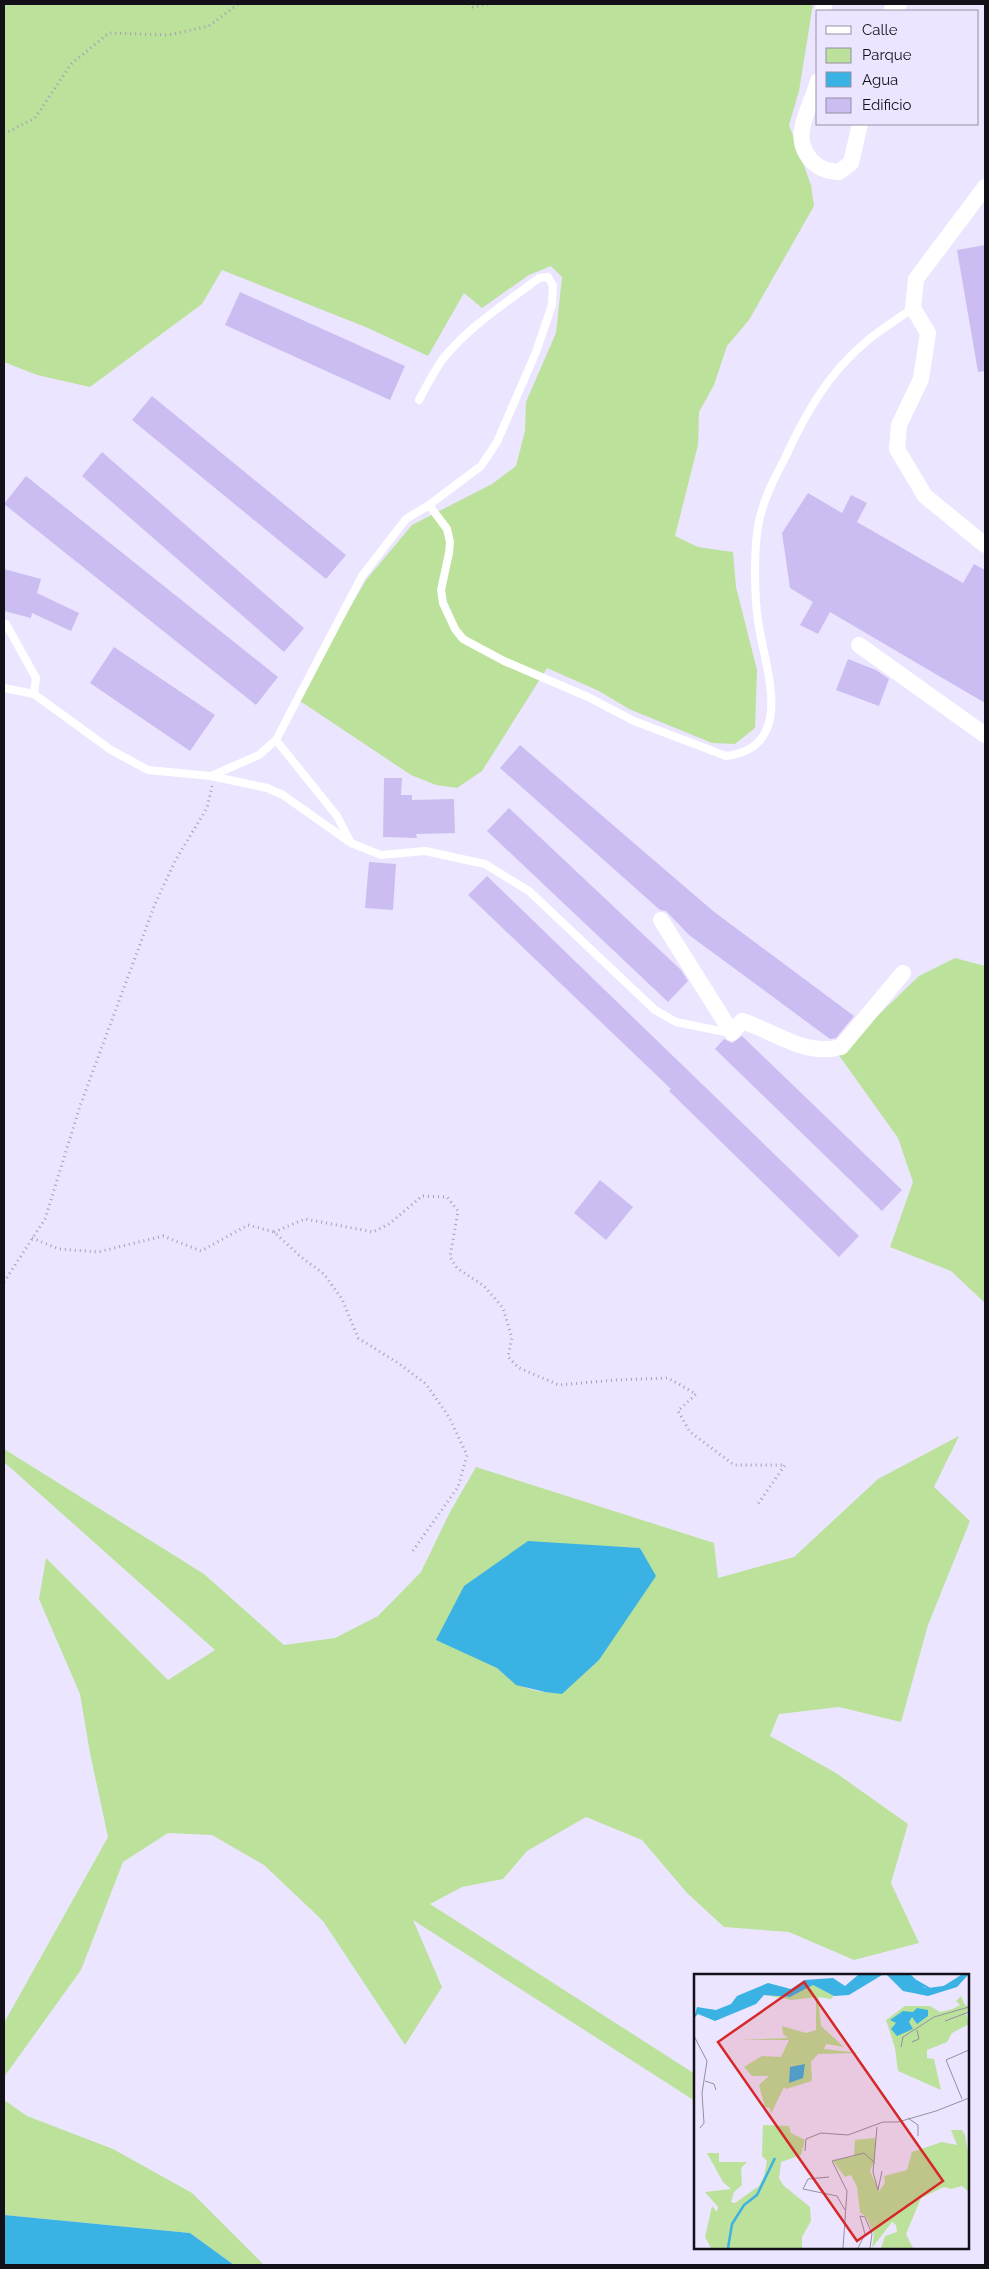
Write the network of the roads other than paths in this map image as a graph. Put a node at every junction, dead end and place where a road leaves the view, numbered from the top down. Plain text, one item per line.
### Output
1 (816, 86) edge
2 (860, 125) edge
3 (985, 186) edge
4 (913, 308) junction
5 (419, 400) dead end
6 (429, 505) junction
7 (985, 545) edge
8 (6, 624) dead end
9 (858, 645) dead end
10 (4, 688) edge
11 (34, 694) junction
12 (985, 735) edge
13 (276, 740) junction
14 (211, 776) junction
15 (351, 843) junction
16 (661, 920) dead end
17 (903, 973) dead end
18 (732, 1033) junction

1 - 2 street
3 - 4 street
4 - 6 lane
4 - 7 street
5 - 6 lane
6 - 13 lane
8 - 11 lane
9 - 12 street
10 - 11 lane
11 - 14 lane
13 - 14 lane
13 - 15 lane
14 - 15 lane
15 - 18 lane
16 - 18 street
17 - 18 street

